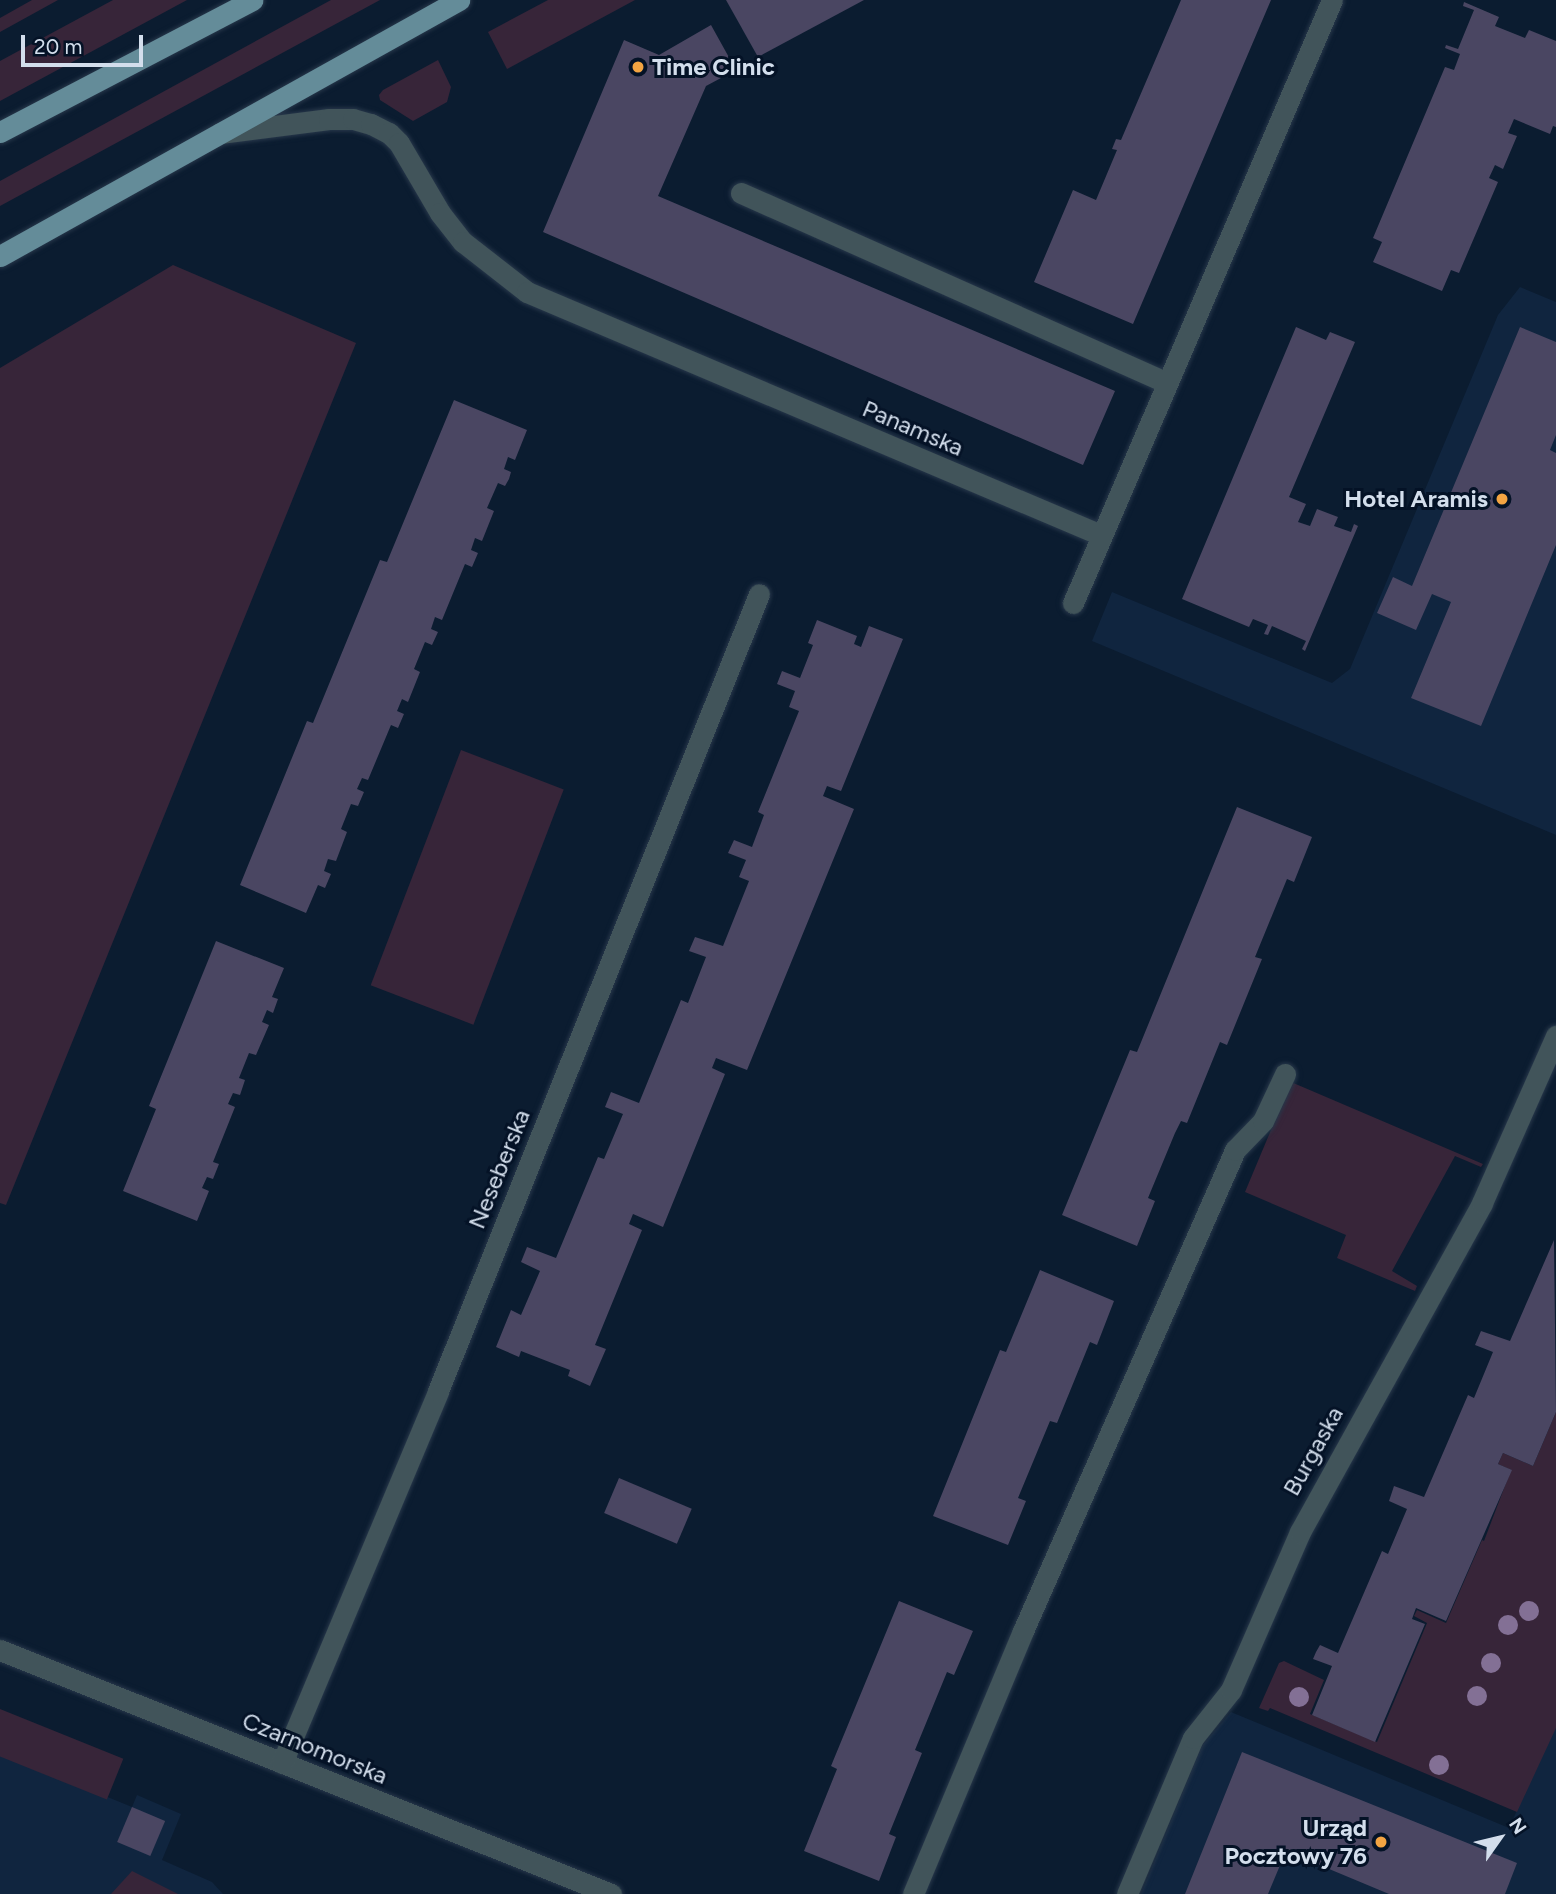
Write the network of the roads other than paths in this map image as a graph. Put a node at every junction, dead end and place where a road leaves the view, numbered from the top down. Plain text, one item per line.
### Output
1 (253, 0) edge
2 (459, 0) edge
3 (1332, 0) edge
4 (0, 132) edge
5 (218, 134) junction
6 (741, 193) dead end
7 (0, 256) edge
8 (1167, 383) junction
9 (1101, 536) junction
10 (759, 594) dead end
11 (1073, 603) dead end
12 (1556, 1036) edge
13 (1285, 1074) dead end
14 (0, 1650) edge
15 (282, 1763) junction
16 (599, 1892) edge
17 (913, 1894) edge
18 (1127, 1894) edge

1 - 4 main road
2 - 5 main road
3 - 8 street
5 - 7 main road
5 - 9 street, Panamska
6 - 8 street
8 - 9 street
9 - 11 street
10 - 15 street, Neseberska
12 - 18 street, Burgaska
13 - 17 street
14 - 15 street, Czarnomorska
15 - 16 street, Czarnomorska

